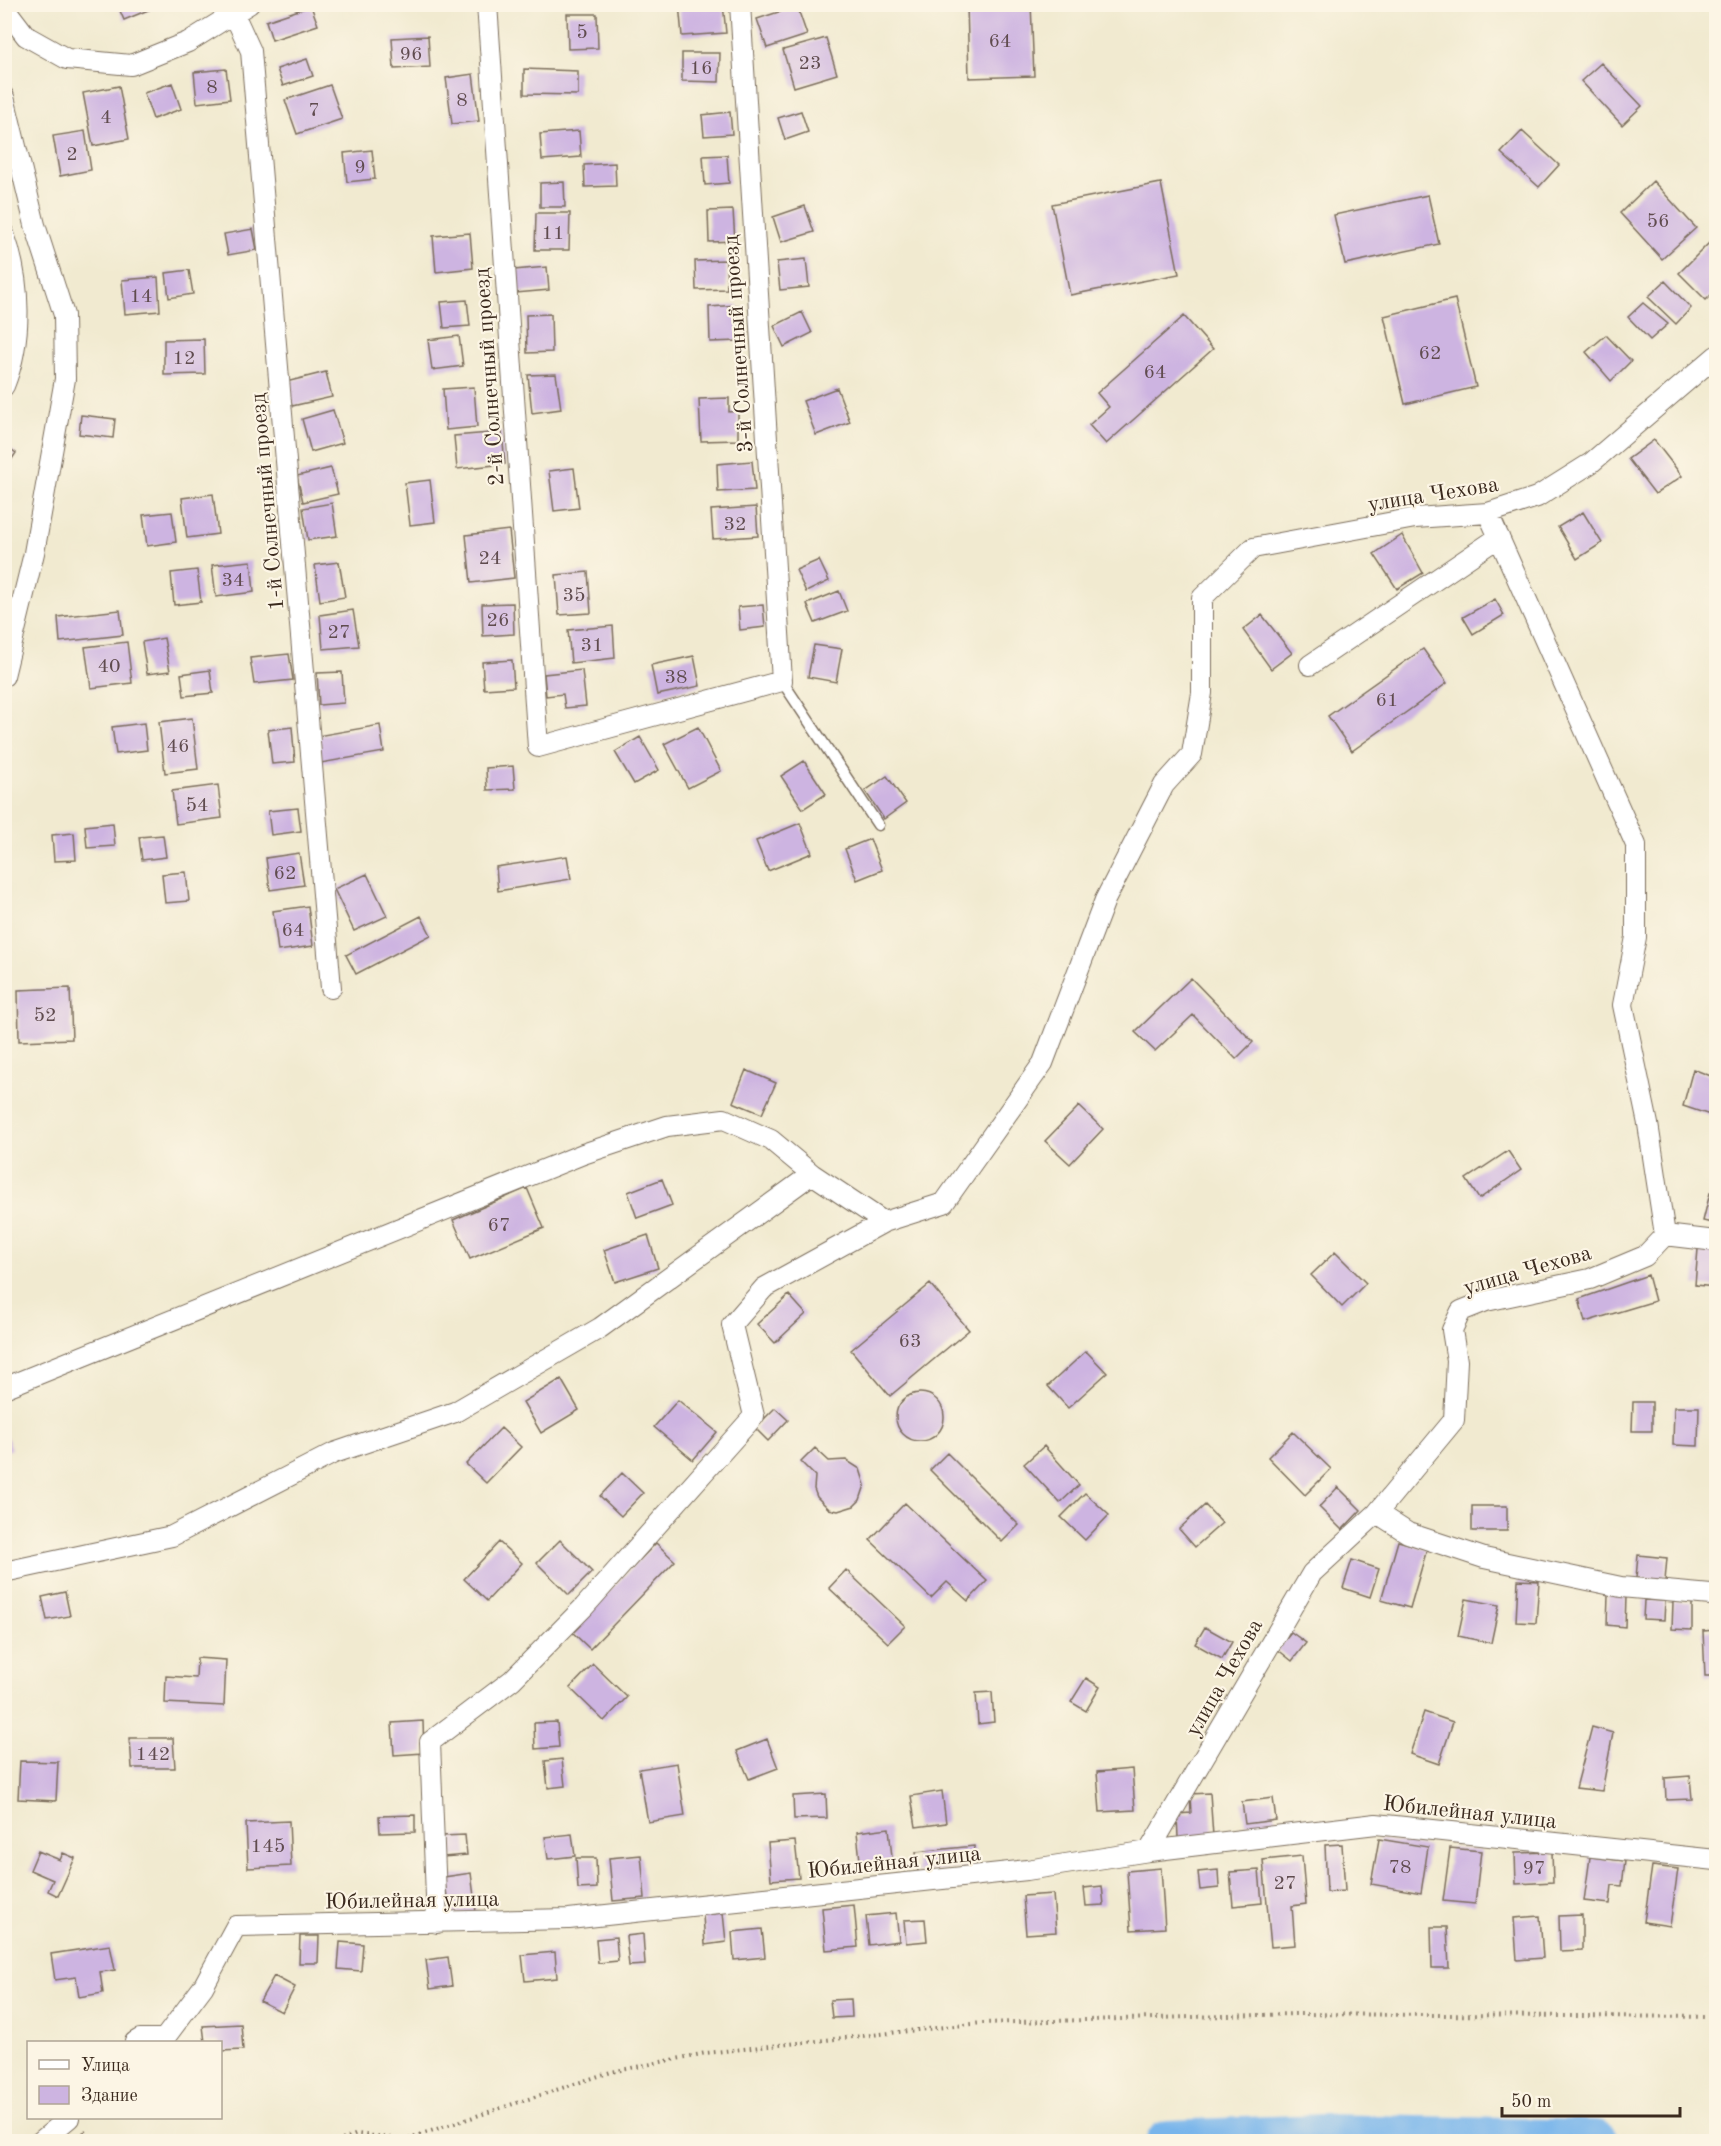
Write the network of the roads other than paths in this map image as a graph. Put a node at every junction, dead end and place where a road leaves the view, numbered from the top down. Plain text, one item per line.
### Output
1 (487, 4) edge
2 (740, 4) edge
3 (4, 7) edge
4 (242, 9) edge
5 (4, 97) edge
6 (4, 234) edge
7 (1716, 356) edge
8 (4, 386) edge
9 (1488, 513) junction
10 (1499, 537) junction
11 (1310, 665) dead end
12 (4, 676) edge
13 (782, 681) junction
14 (878, 825) dead end
15 (331, 988) dead end
16 (812, 1174) junction
17 (884, 1222) junction
18 (1665, 1235) junction
19 (1716, 1241) edge
20 (4, 1388) edge
21 (1377, 1513) junction
22 (4, 1572) edge
23 (1711, 1595) dead end
24 (1149, 1851) junction
25 (1716, 1860) edge
26 (437, 1923) junction
27 (137, 2041) edge
28 (68, 2119) edge
29 (40, 2142) edge

1 - 13 street, 2-й Солнечный проезд
2 - 13 street, 3-й Солнечный проезд
3 - 4 street
4 - 15 street, 1-й Солнечный проезд
5 - 12 street
6 - 8 street
7 - 9 street, улица Чехова
9 - 10 street
9 - 17 street, улица Чехова
10 - 11 street
10 - 18 street
13 - 14 lane
16 - 17 street
16 - 20 street
16 - 22 street
17 - 26 street
18 - 19 street
18 - 21 street, улица Чехова
21 - 23 street
21 - 24 street, улица Чехова
24 - 25 street, Юбилейная улица
24 - 26 street, Юбилейная улица
26 - 27 street, Юбилейная улица
28 - 29 street

